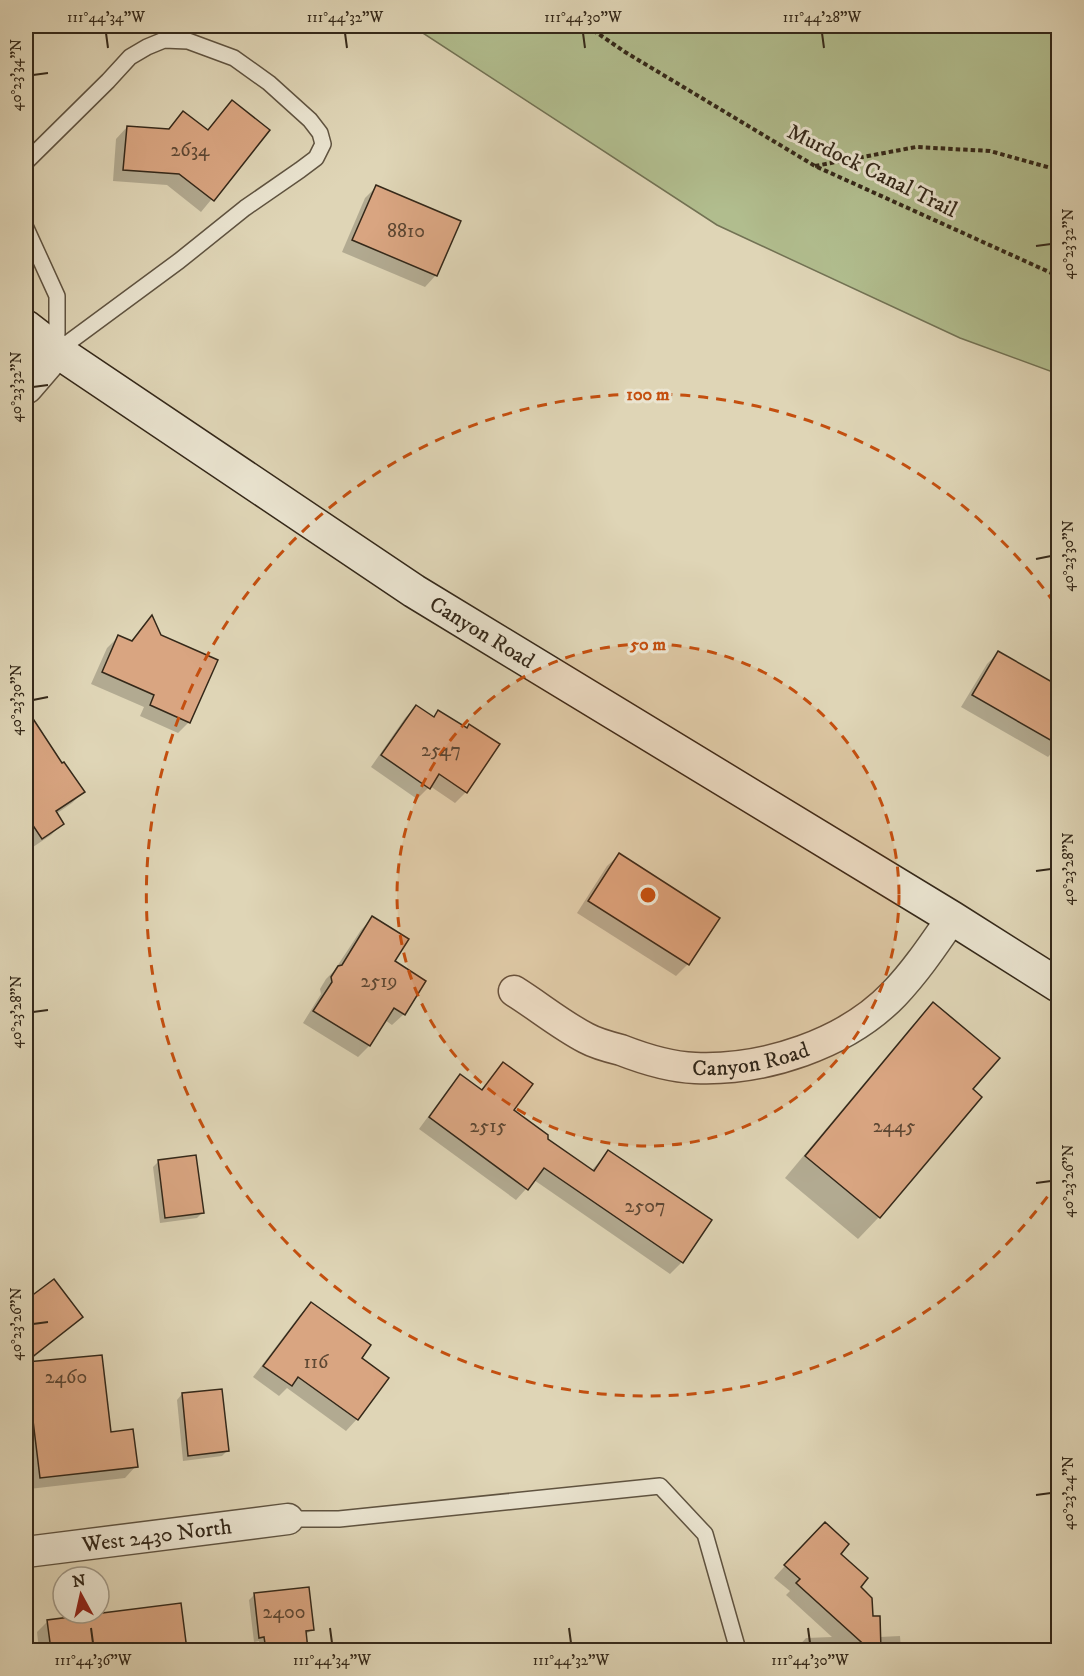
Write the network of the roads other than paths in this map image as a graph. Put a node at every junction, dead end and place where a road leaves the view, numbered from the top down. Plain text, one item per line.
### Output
1 (26, 162) edge
2 (26, 228) edge
3 (26, 327) edge
4 (57, 351) junction
5 (26, 387) edge
6 (952, 918) junction
7 (1059, 985) edge
8 (514, 991) dead end
9 (288, 1519) joint
10 (26, 1552) edge
11 (738, 1650) edge

1 - 4 lane
2 - 4 lane
3 - 4 main road, Canyon Road
4 - 5 main road
4 - 6 main road, Canyon Road
6 - 7 main road, Canyon Road
6 - 8 street, Canyon Road
9 - 10 street, West 2430 North
9 - 11 lane

